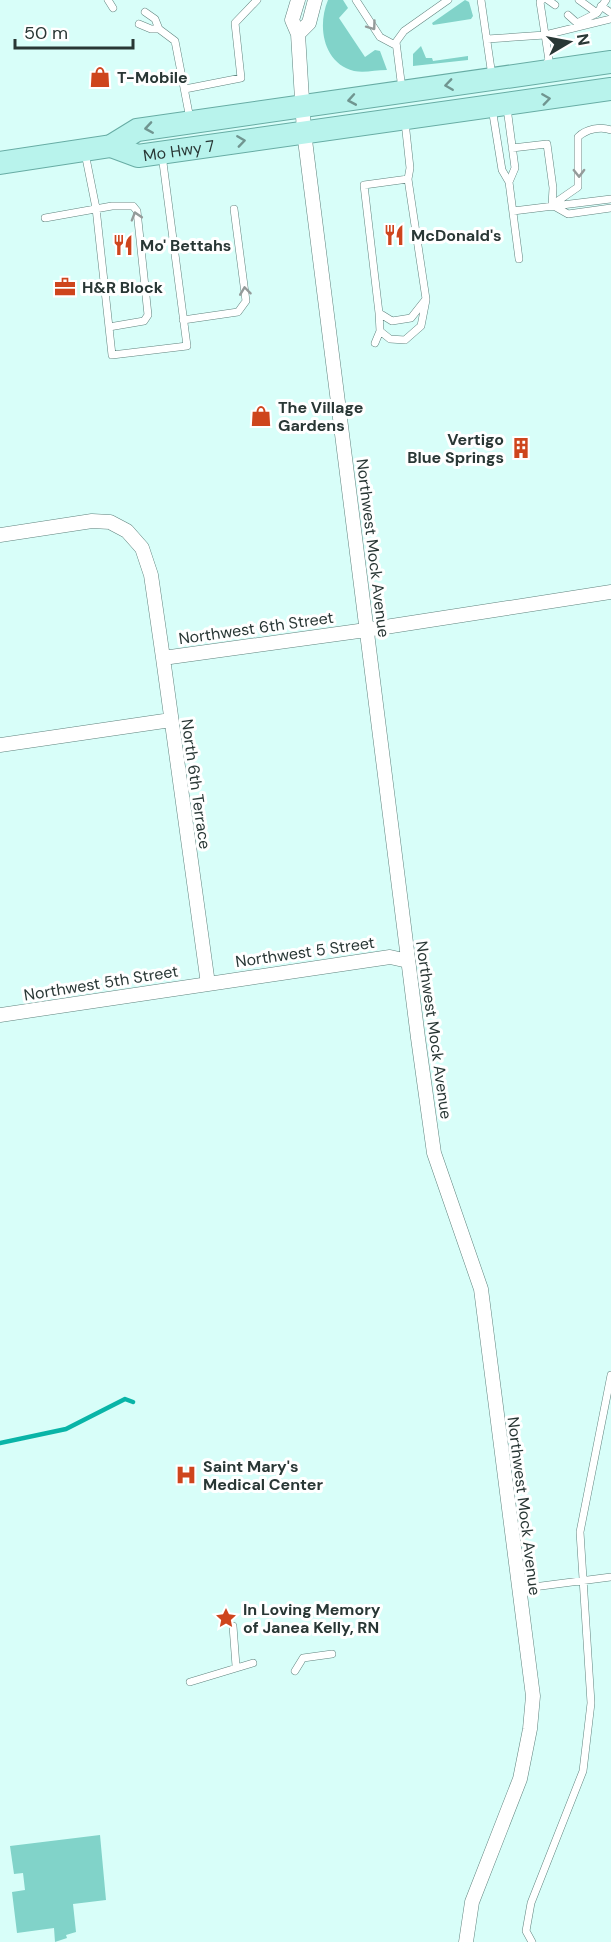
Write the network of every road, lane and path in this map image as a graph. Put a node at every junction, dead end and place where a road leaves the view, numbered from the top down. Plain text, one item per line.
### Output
1 (108, 0) edge
2 (298, 0) edge
3 (315, 0) edge
4 (356, 0) edge
5 (448, 0) edge
6 (482, 0) edge
7 (542, 0) edge
8 (579, 0) edge
9 (251, 2) edge
10 (601, 6) edge
11 (113, 8) dead end
12 (145, 12) dead end
13 (611, 13) edge
14 (568, 15) dead end
15 (611, 19) edge
16 (139, 24) dead end
17 (159, 29) junction
18 (298, 34) junction
19 (545, 35) junction
20 (487, 39) junction
21 (395, 45) junction
22 (611, 62) edge
23 (550, 70) junction
24 (492, 78) junction
25 (185, 89) junction
26 (611, 89) edge
27 (402, 91) junction
28 (499, 105) junction
29 (301, 107) junction
30 (405, 118) junction
31 (190, 122) junction
32 (611, 130) edge
33 (304, 132) junction
34 (111, 146) junction
35 (512, 148) junction
36 (84, 150) junction
37 (162, 153) junction
38 (0, 163) edge
39 (408, 179) junction
40 (509, 182) junction
41 (611, 199) edge
42 (552, 205) junction
43 (611, 207) edge
44 (96, 208) junction
45 (234, 209) dead end
46 (513, 211) junction
47 (45, 218) dead end
48 (519, 259) dead end
49 (426, 299) junction
50 (379, 313) junction
51 (183, 320) junction
52 (109, 327) junction
53 (380, 331) junction
54 (375, 343) dead end
55 (0, 535) edge
56 (611, 592) edge
57 (366, 630) junction
58 (163, 658) junction
59 (171, 720) junction
60 (0, 745) edge
61 (408, 960) junction
62 (208, 984) junction
63 (0, 1015) edge
64 (611, 1375) edge
65 (611, 1577) edge
66 (582, 1581) junction
67 (519, 1589) junction
68 (233, 1626) dead end
69 (332, 1654) dead end
70 (253, 1663) dead end
71 (236, 1666) junction
72 (294, 1671) dead end
73 (190, 1682) dead end
74 (466, 1942) edge
75 (532, 1942) edge

1 - 11 lane
2 - 18 street, Northwest Mock Avenue
3 - 18 street
4 -> 21 lane
5 - 21 lane
6 - 20 lane
7 - 19 lane
8 - 10 lane
9 - 25 lane
10 - 13 lane
10 - 14 lane
12 - 17 lane
15 - 19 lane
16 - 17 lane
17 - 25 lane
18 - 29 street, Northwest Mock Avenue
19 - 20 lane
19 - 23 lane
20 - 24 lane
21 - 27 lane
22 - 23 main road, Mo Hwy 7
23 - 24 main road, Mo Hwy 7
24 -> 27 main road, Mo Hwy 7
25 - 31 lane
28 -> 26 main road, Mo Hwy 7
27 -> 29 main road, Mo Hwy 7
28 - 30 main road, Mo Hwy 7
28 - 35 lane
28 - 40 lane
29 - 31 main road, Mo Hwy 7
29 - 33 street, Northwest Mock Avenue
30 - 33 main road, Mo Hwy 7
30 - 39 lane
31 -> 34 main road, Mo Hwy 7
32 -> 42 lane
37 -> 33 main road, Mo Hwy 7
33 - 57 street, Northwest Mock Avenue
34 - 36 main road
34 - 37 main road, Mo Hwy 7
35 - 40 lane
35 - 42 lane
36 - 38 main road
36 - 44 lane
37 - 51 lane
39 - 49 lane
39 - 50 lane
40 - 46 lane
41 - 42 lane
42 - 43 lane
42 - 46 lane
44 - 47 lane
44 - 52 lane
52 -> 44 lane
51 -> 45 lane
46 - 48 lane
49 - 50 lane
49 - 53 lane
50 - 53 lane
51 - 52 lane
53 - 54 lane
55 - 58 street, Northwest 6th Street
56 - 57 street, Northwest 6th Street
57 - 58 street, Northwest 6th Street
57 - 61 street, Northwest Mock Avenue
58 - 59 street, North 6th Terrace
59 - 60 street
59 - 62 street, North 6th Terrace
61 - 62 street, Northwest 5 Street
61 - 67 street, Northwest Mock Avenue
62 - 63 street, Northwest 5th Street
64 - 66 lane
65 - 66 lane
66 - 67 lane
66 - 75 lane
67 - 74 street, Northwest Mock Avenue
68 - 71 lane
69 - 72 lane
70 - 71 lane
71 - 73 lane

